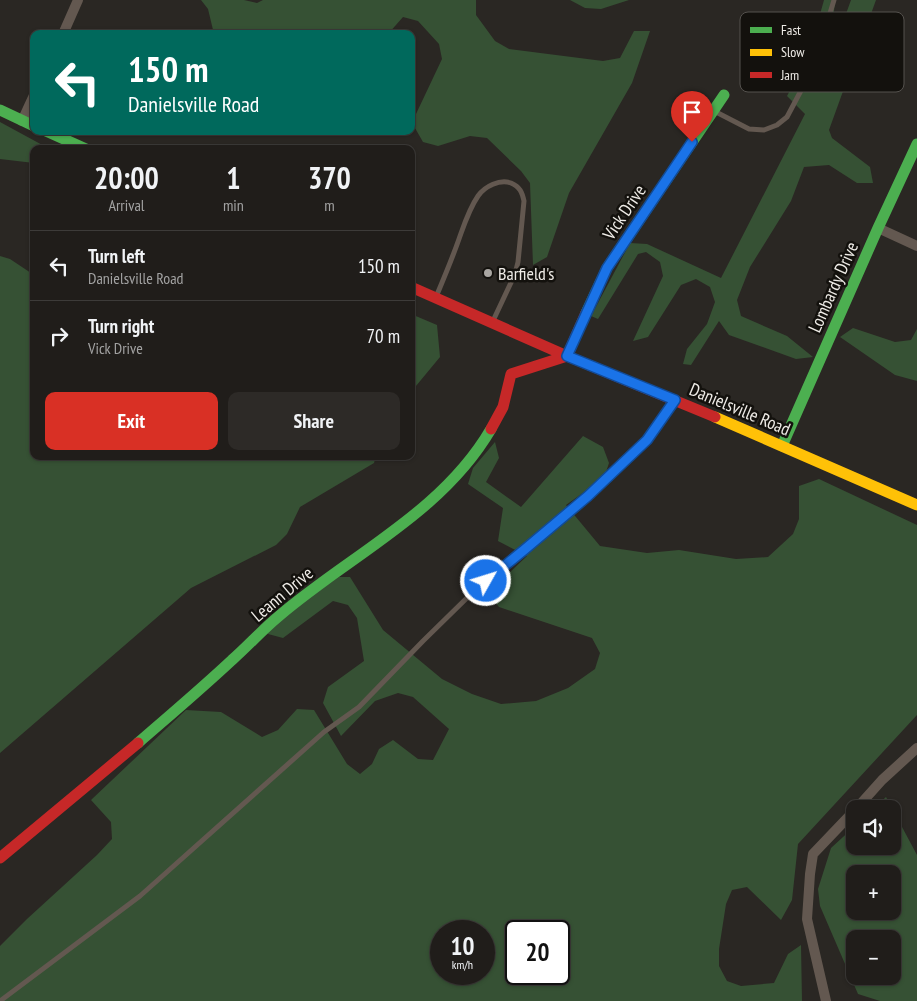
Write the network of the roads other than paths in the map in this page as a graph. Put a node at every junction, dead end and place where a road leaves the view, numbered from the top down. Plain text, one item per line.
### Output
1 (78, 0) edge
2 (834, 0) edge
3 (830, 12) edge
4 (65, 30) edge
5 (800, 92) edge
6 (724, 95) dead end
7 (30, 104) edge
8 (0, 110) edge
9 (713, 110) junction
10 (22, 121) junction
11 (30, 124) edge
12 (55, 135) edge
13 (917, 144) edge
14 (77, 145) edge
15 (878, 228) junction
16 (917, 246) edge
17 (415, 289) edge
18 (436, 298) junction
19 (492, 323) junction
20 (567, 356) junction
21 (675, 400) junction
22 (782, 446) junction
23 (917, 505) edge
24 (917, 748) edge
25 (863, 800) edge
26 (846, 819) edge
27 (0, 858) edge
28 (0, 1000) edge
29 (826, 1001) edge

1 - 4 street
2 - 3 lane
5 - 9 lane
6 - 9 street, Vick Drive
7 - 10 street
8 - 10 street
9 - 20 street, Vick Drive
10 - 11 street
12 - 14 street
13 - 15 street, Lombardy Drive
15 - 16 street
15 - 22 street, Lombardy Drive
17 - 18 street, Danielsville Road
18 - 19 street, Danielsville Road
18 - 19 lane
19 - 20 street, Danielsville Road
20 - 21 street, Danielsville Road
20 - 27 street, Leann Drive
21 - 22 street, Danielsville Road
21 - 28 lane
22 - 23 street, Danielsville Road
24 - 25 street
26 - 29 street

